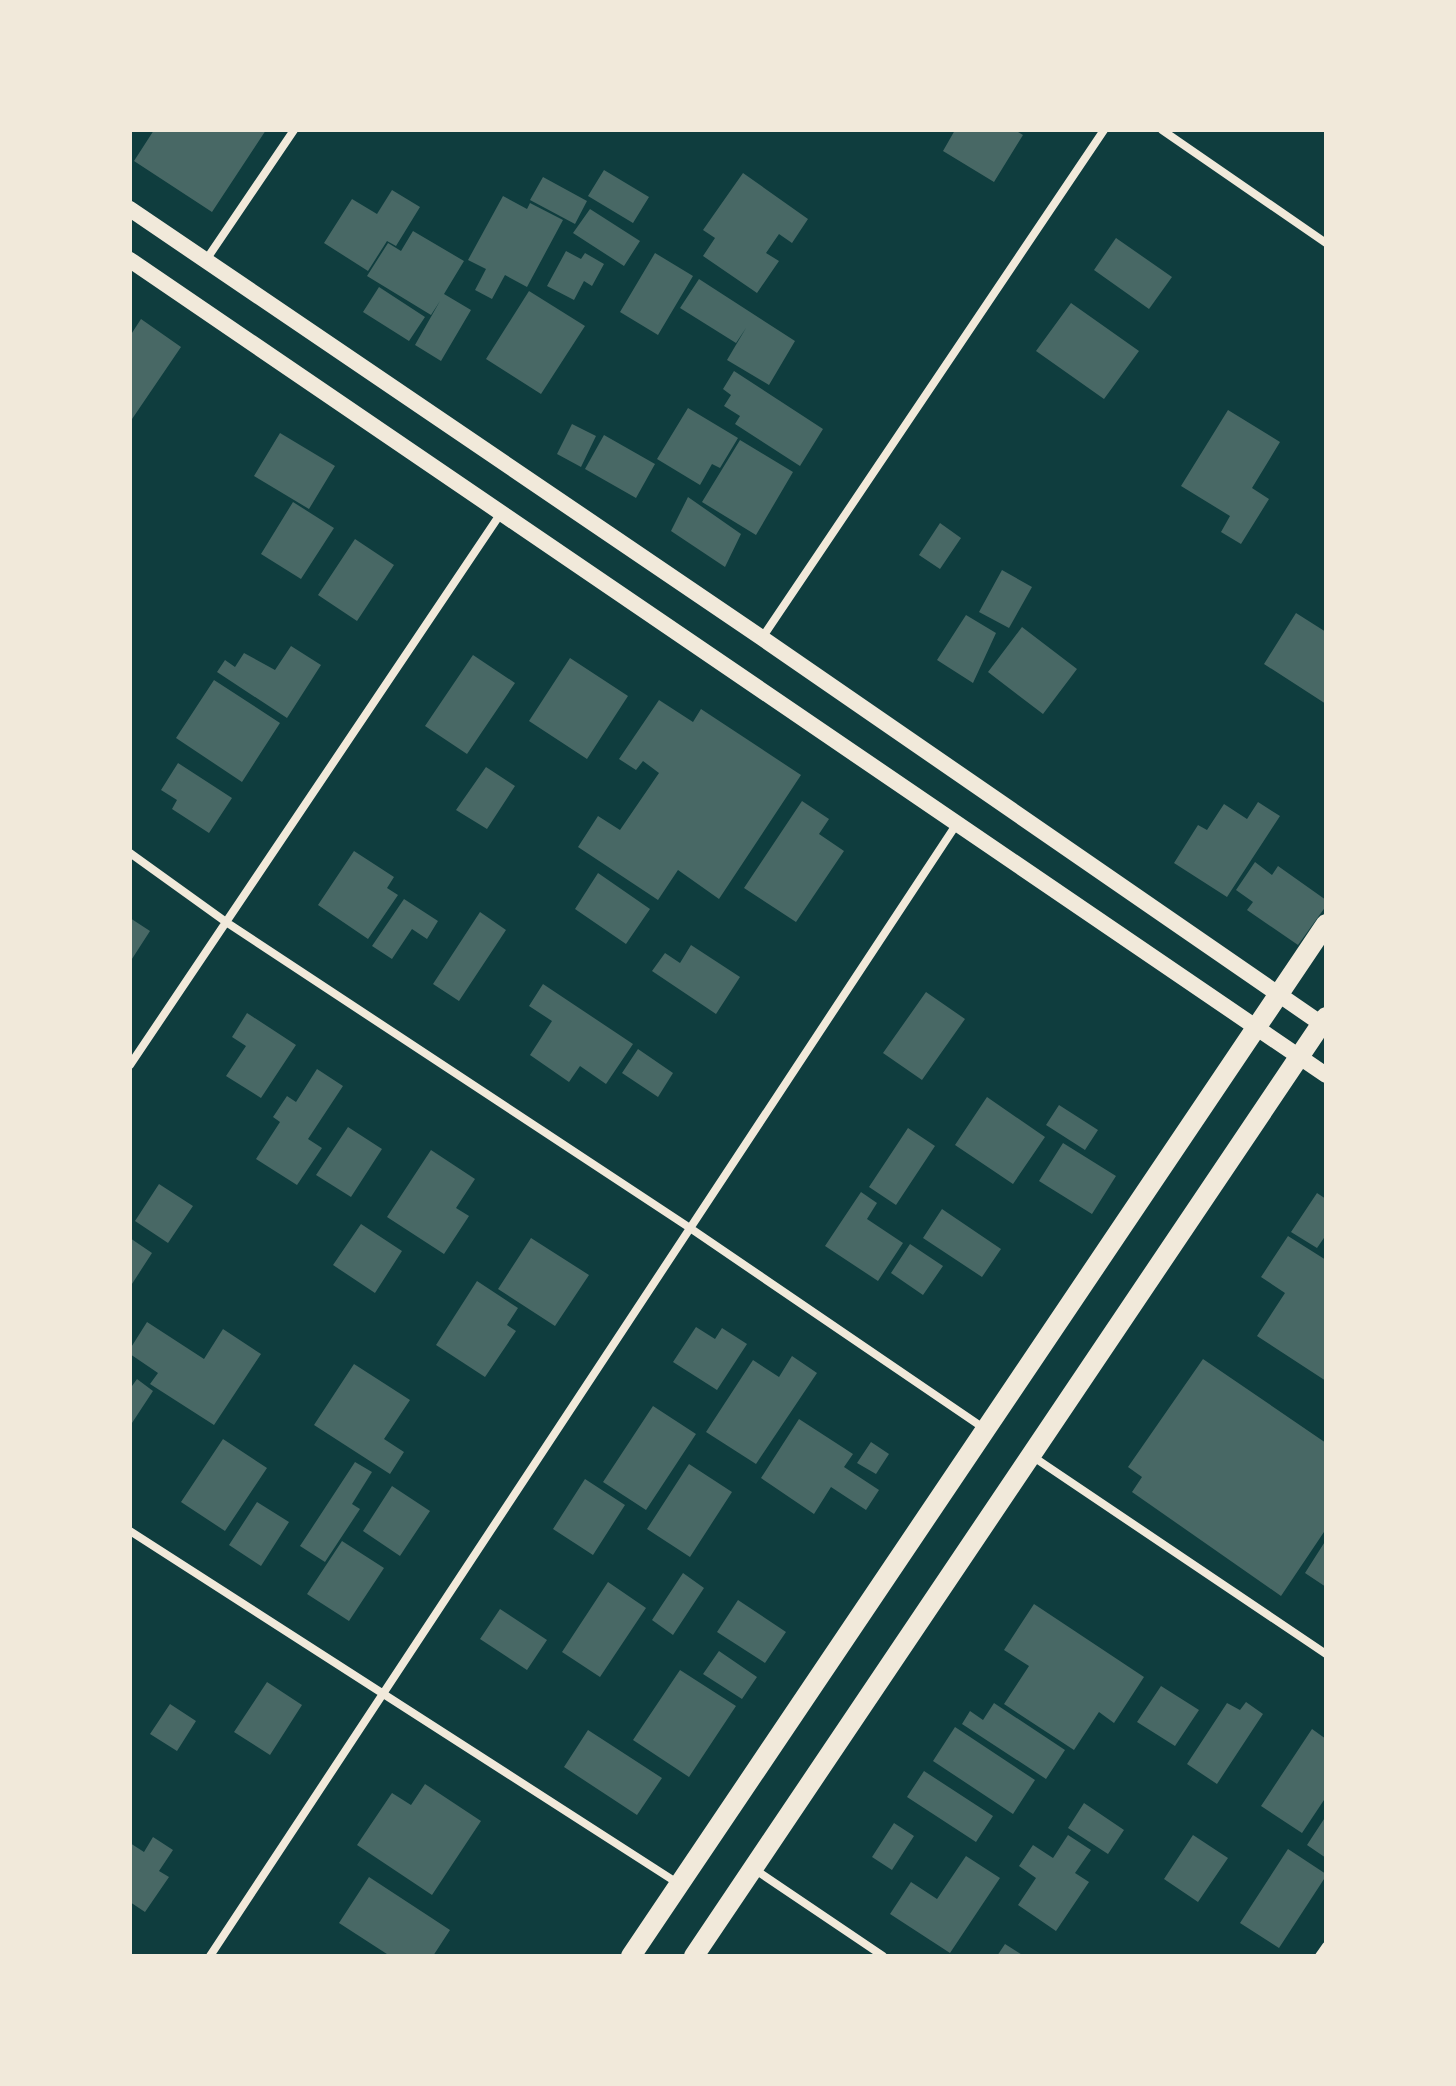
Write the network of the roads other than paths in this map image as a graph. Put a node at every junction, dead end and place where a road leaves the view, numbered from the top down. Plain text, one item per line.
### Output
1 (294, 130) edge
2 (1104, 130) edge
3 (1162, 130) edge
4 (130, 209) edge
5 (1326, 243) edge
6 (130, 260) edge
7 (206, 260) junction
8 (501, 513) junction
9 (762, 638) junction
10 (958, 822) junction
11 (130, 853) edge
12 (226, 922) junction
13 (1326, 924) edge
14 (1278, 995) junction
15 (1324, 1023) edge
16 (1257, 1028) junction
17 (1300, 1057) junction
18 (130, 1065) edge
19 (1326, 1075) edge
20 (690, 1228) junction
21 (986, 1429) junction
22 (1031, 1455) junction
23 (130, 1531) edge
24 (1326, 1654) edge
25 (384, 1692) junction
26 (753, 1868) junction
27 (679, 1884) junction
28 (1326, 1946) edge
29 (210, 1956) edge
30 (631, 1956) edge
31 (694, 1956) edge
32 (883, 1956) edge
33 (1319, 1956) edge

1 - 7 street
2 - 9 street
3 - 5 street
4 - 7 main road
6 - 8 main road
7 - 9 main road
8 - 10 main road
8 - 12 street
9 - 14 main road
10 - 16 main road
10 - 20 street
11 - 12 street
12 - 18 street
12 - 20 street
13 - 14 main road
14 - 15 main road
14 - 16 main road
15 - 17 main road
16 - 17 main road
16 - 21 main road
17 - 19 main road
17 - 22 main road
20 - 21 street
20 - 25 street
21 - 27 main road
22 - 24 street
22 - 26 main road
23 - 25 street
25 - 27 street
25 - 29 street
26 - 31 main road
26 - 32 street
27 - 30 main road
28 - 33 street

